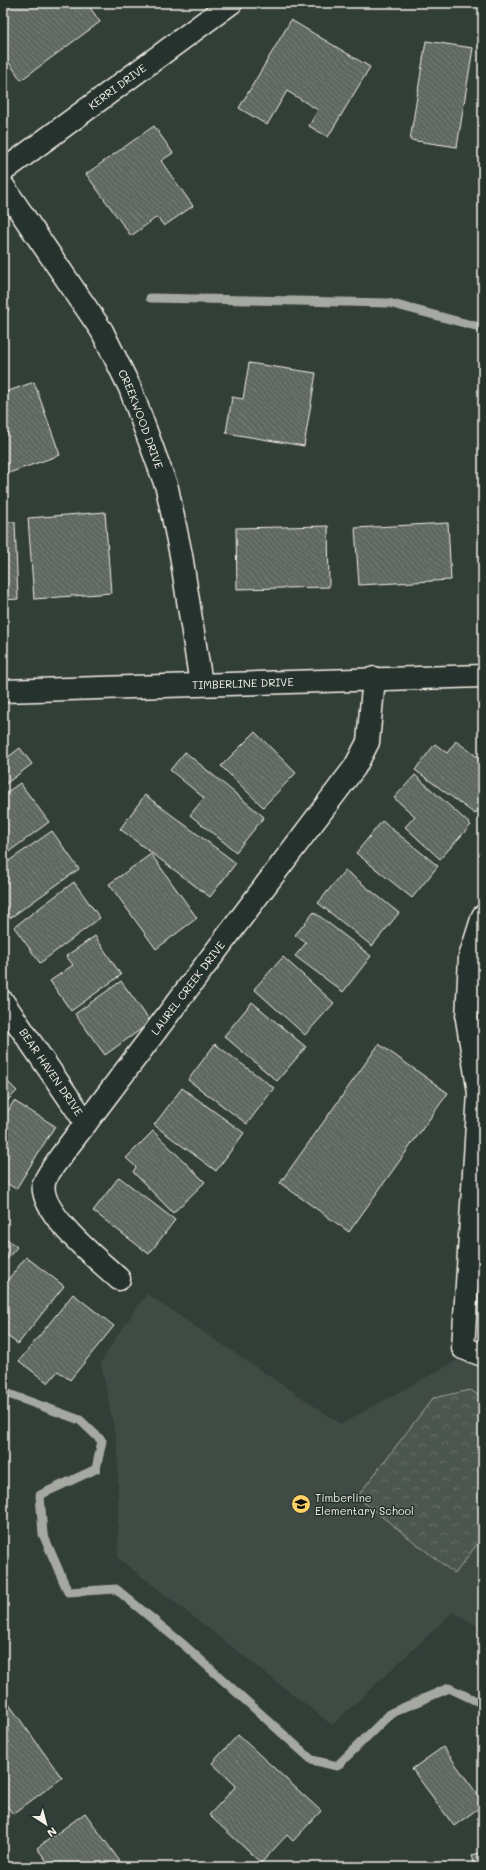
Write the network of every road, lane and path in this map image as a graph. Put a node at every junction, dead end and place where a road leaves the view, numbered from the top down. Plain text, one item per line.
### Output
1 (231, 3) edge
2 (3, 171) edge
3 (3, 186) edge
4 (483, 676) edge
5 (374, 678) junction
6 (201, 684) junction
7 (3, 692) edge
8 (483, 916) edge
9 (3, 1002) edge
10 (477, 1048) edge
11 (86, 1123) junction
12 (119, 1279) dead end
13 (483, 1355) edge

1 - 2 street, KERRI DRIVE
3 - 6 street, CREEKWOOD DRIVE
4 - 5 street, TIMBERLINE DRIVE
5 - 6 street, TIMBERLINE DRIVE
5 - 11 street, LAUREL CREEK DRIVE
6 - 7 street, TIMBERLINE DRIVE
8 - 10 street
9 - 11 street, BEAR HAVEN DRIVE
10 - 13 street
11 - 12 street, LAUREL CREEK DRIVE

